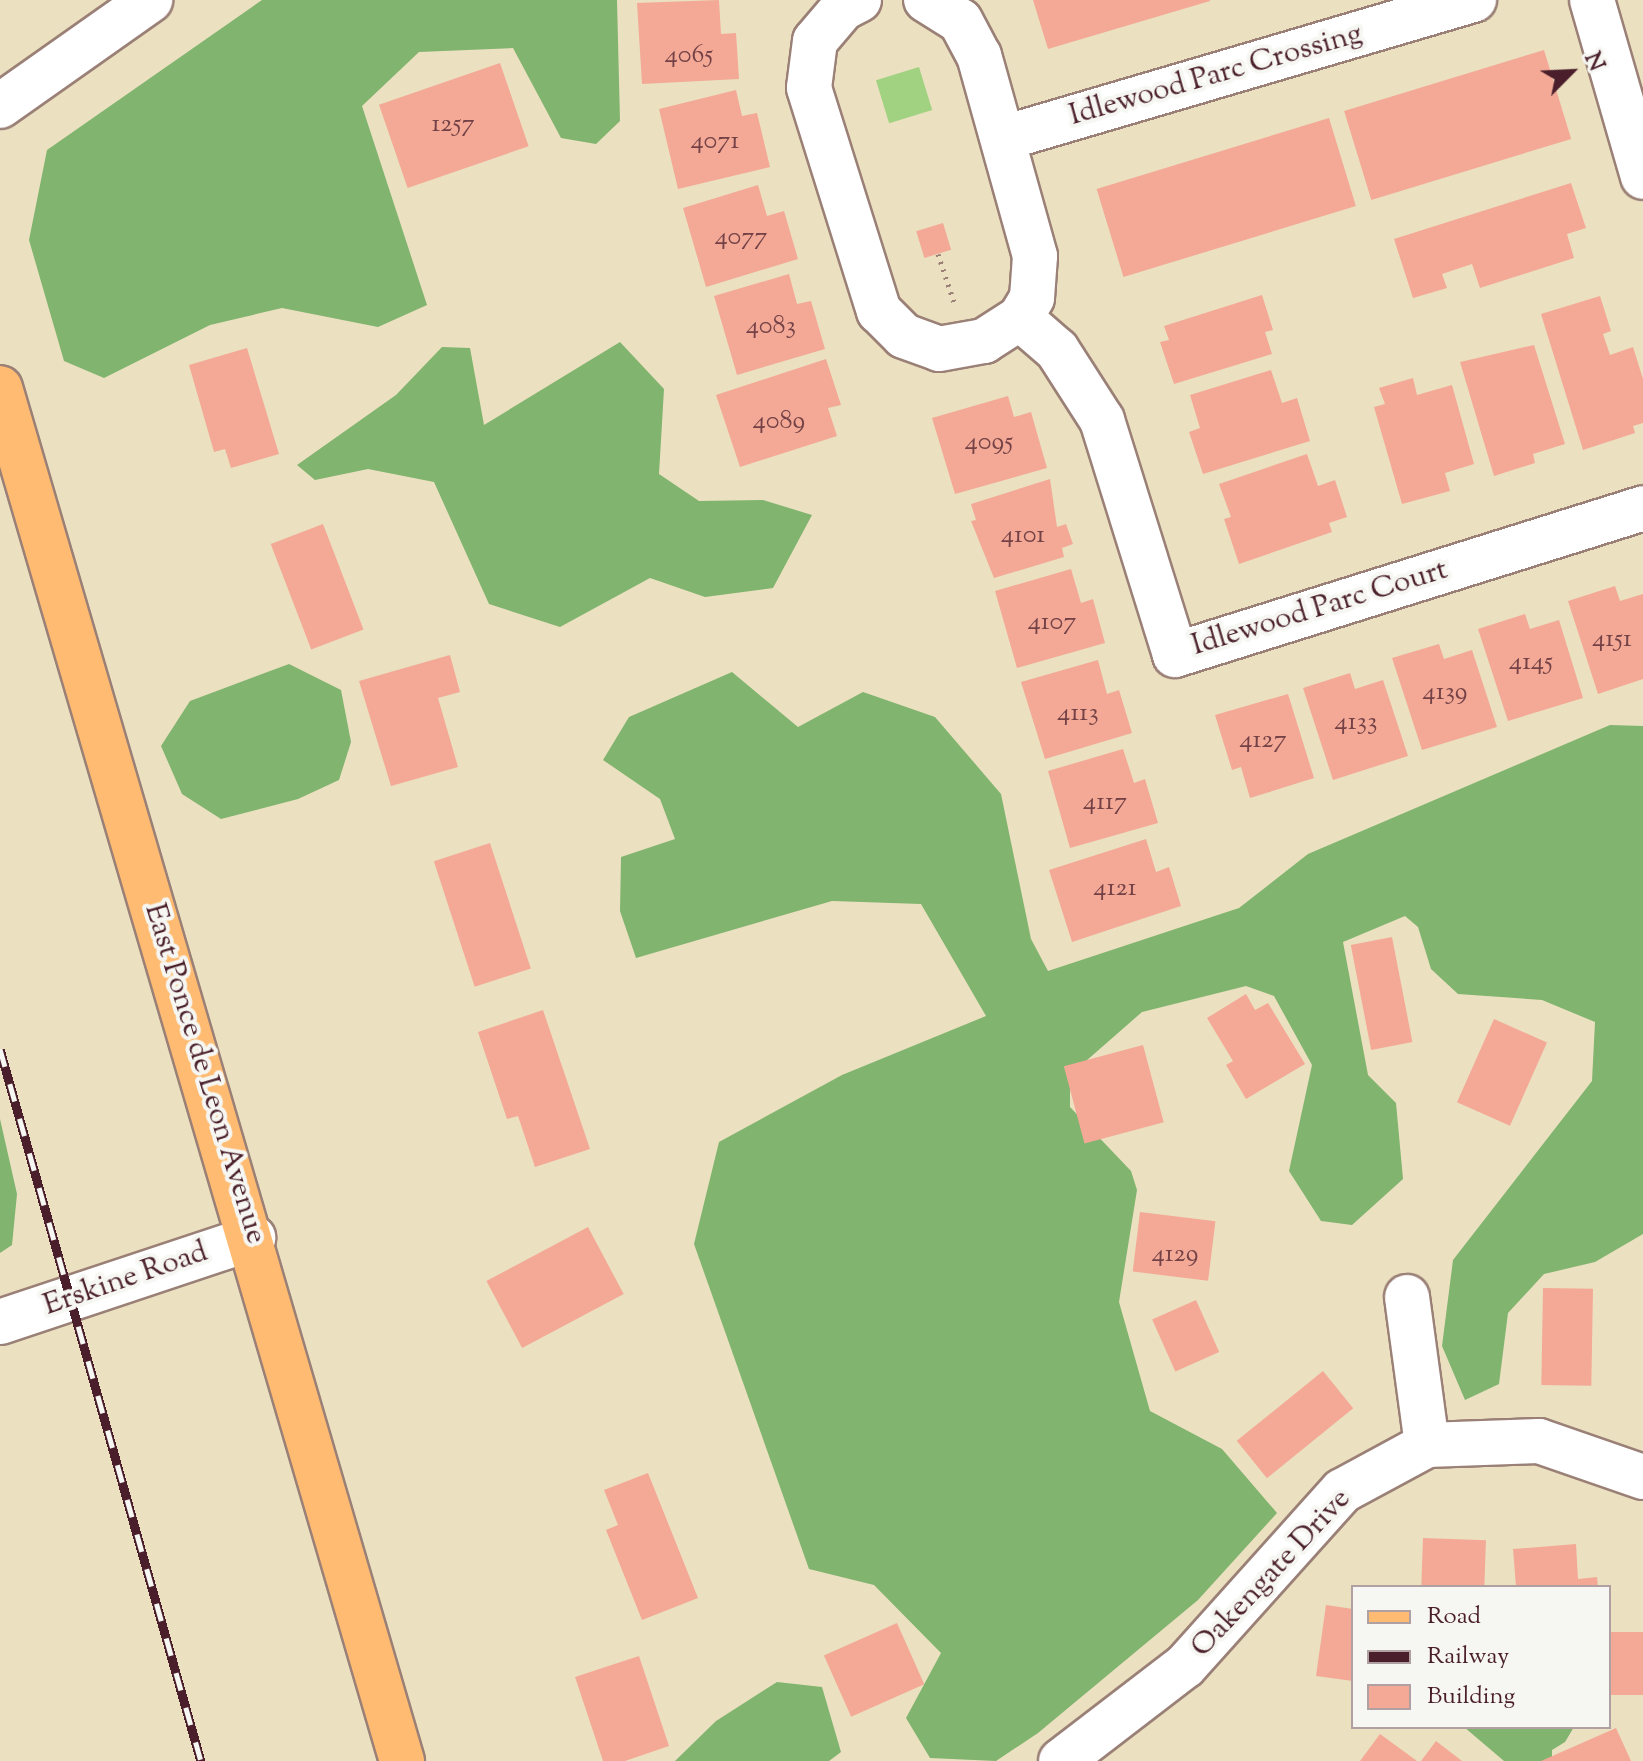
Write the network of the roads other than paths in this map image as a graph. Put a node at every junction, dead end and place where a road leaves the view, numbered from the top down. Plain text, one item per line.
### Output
1 (150, 0) edge
2 (859, 0) edge
3 (926, 0) edge
4 (1474, 0) edge
5 (1592, 0) edge
6 (0, 106) edge
7 (1004, 138) junction
8 (1643, 177) edge
9 (1020, 318) junction
10 (0, 388) edge
11 (1643, 508) edge
12 (253, 1238) junction
13 (1407, 1297) dead end
14 (0, 1322) edge
15 (1427, 1445) junction
16 (1643, 1477) edge
17 (402, 1761) edge
18 (1061, 1761) edge

1 - 6 street
2 - 9 street
3 - 7 street
4 - 7 street, Idlewood Parc Crossing
5 - 8 street
7 - 9 street
9 - 11 street, Idlewood Parc Court
10 - 12 main road, East Ponce de Leon Avenue
12 - 14 street, Erskine Road
12 - 17 main road, East Ponce de Leon Avenue
13 - 15 street
15 - 16 street, Oakengate Drive
15 - 18 street, Oakengate Drive

